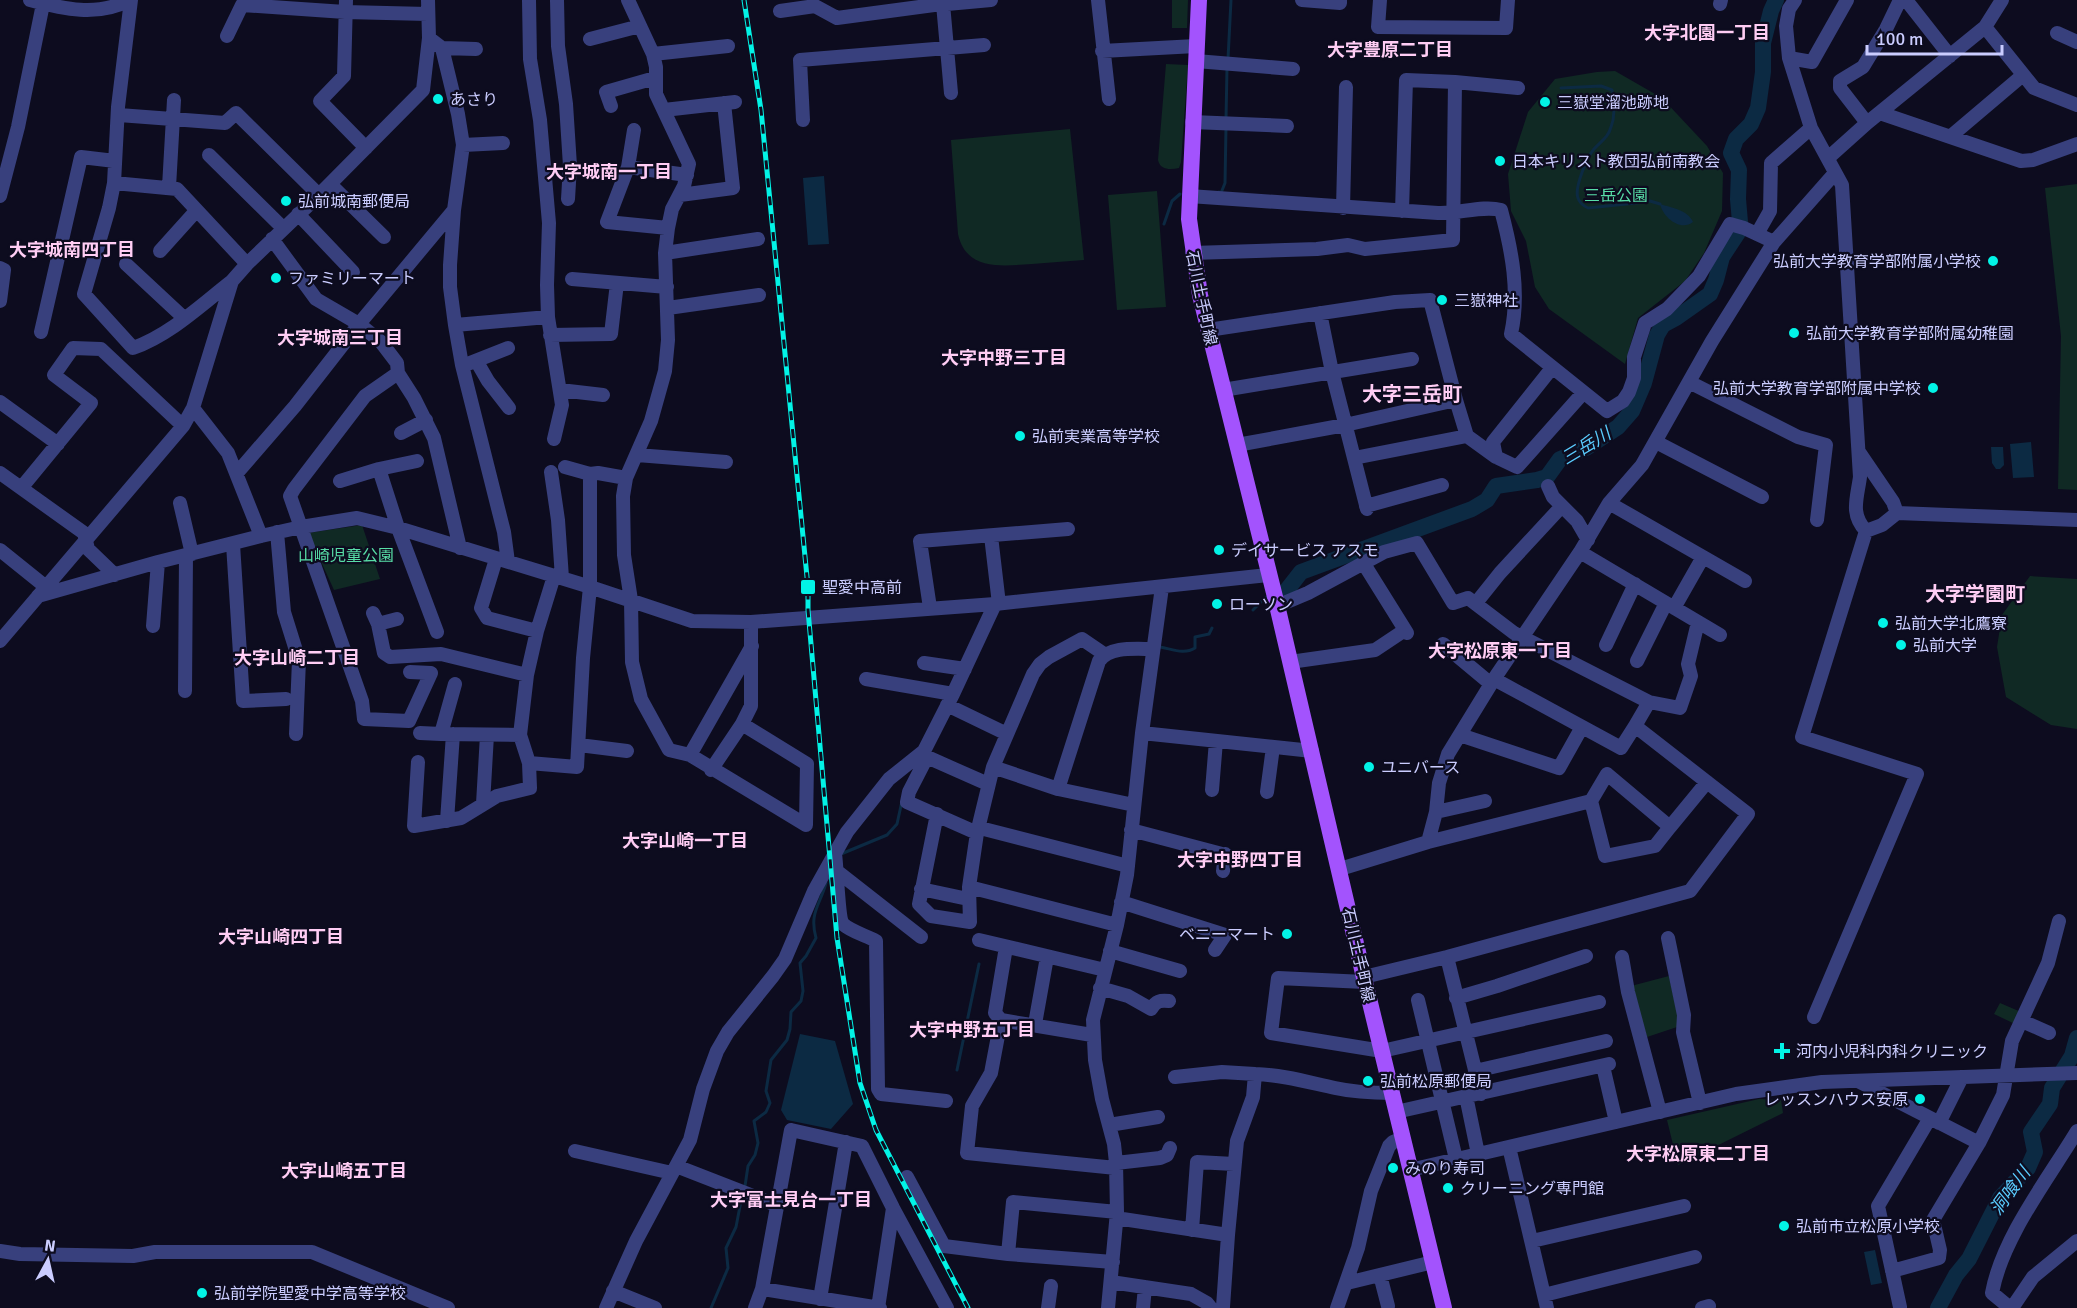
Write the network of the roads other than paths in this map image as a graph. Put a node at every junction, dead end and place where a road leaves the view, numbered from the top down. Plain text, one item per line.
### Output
1 (130, 0) edge
2 (529, 0) edge
3 (557, 0) edge
4 (628, 0) edge
5 (991, 0) edge
6 (1098, 0) edge
7 (1199, 0) edge
8 (1302, 0) edge
9 (1340, 0) edge
10 (1380, 0) edge
11 (1508, 0) edge
12 (1795, 0) edge
13 (1847, 0) edge
14 (1900, 0) edge
15 (1906, 0) edge
16 (2002, 0) edge
17 (37, 2) edge
18 (937, 3) edge
19 (346, 6) edge
20 (428, 7) edge
21 (780, 11) dead end
22 (640, 26) junction
23 (1985, 27) junction
24 (2057, 33) dead end
25 (227, 36) dead end
26 (429, 38) junction
27 (591, 39) dead end
28 (2077, 42) edge
29 (984, 45) dead end
30 (728, 46) dead end
31 (947, 47) junction
32 (442, 48) junction
33 (476, 49) dead end
34 (1102, 51) junction
35 (1196, 53) junction
36 (653, 54) junction
37 (1950, 56) junction
38 (1790, 58) junction
39 (1293, 69) dead end
40 (2023, 75) junction
41 (656, 78) junction
42 (1455, 82) junction
43 (1346, 87) dead end
44 (1518, 88) dead end
45 (951, 93) dead end
46 (1109, 99) dead end
47 (174, 100) dead end
48 (2077, 105) edge
49 (611, 106) dead end
50 (663, 110) junction
51 (1880, 113) junction
52 (119, 115) junction
53 (174, 120) junction
54 (803, 120) dead end
55 (1192, 122) junction
56 (1867, 123) junction
57 (1287, 126) dead end
58 (1811, 128) junction
59 (634, 130) dead end
60 (1951, 136) junction
61 (503, 143) dead end
62 (2077, 144) edge
63 (463, 145) junction
64 (366, 148) junction
65 (209, 155) dead end
66 (1828, 158) junction
67 (115, 161) junction
68 (628, 167) junction
69 (1835, 173) junction
70 (687, 175) junction
71 (114, 183) junction
72 (330, 184) junction
73 (169, 187) junction
74 (319, 195) junction
75 (680, 195) junction
76 (0, 196) edge
77 (1189, 196) junction
78 (568, 199) dead end
79 (1343, 208) junction
80 (196, 210) junction
81 (454, 210) junction
82 (1402, 211) junction
83 (298, 214) junction
84 (1454, 214) junction
85 (284, 228) junction
86 (668, 228) junction
87 (1757, 234) junction
88 (384, 237) dead end
89 (272, 239) junction
90 (758, 239) dead end
91 (1774, 242) junction
92 (160, 251) dead end
93 (665, 253) junction
94 (1192, 253) junction
95 (126, 264) dead end
96 (246, 264) junction
97 (0, 268) edge
98 (353, 272) dead end
99 (572, 279) dead end
100 (232, 281) junction
101 (617, 283) junction
102 (666, 287) junction
103 (759, 295) dead end
104 (0, 301) edge
105 (668, 308) junction
106 (1320, 313) junction
107 (548, 317) junction
108 (184, 318) junction
109 (359, 324) junction
110 (455, 325) junction
111 (1208, 330) junction
112 (41, 332) dead end
113 (550, 335) junction
114 (133, 348) junction
115 (508, 348) dead end
116 (101, 349) junction
117 (1412, 359) dead end
118 (477, 362) junction
119 (462, 365) junction
120 (1552, 368) junction
121 (1332, 372) junction
122 (398, 373) junction
123 (1689, 382) junction
124 (560, 390) junction
125 (1223, 390) junction
126 (1584, 393) junction
127 (603, 395) dead end
128 (1456, 400) junction
129 (0, 402) edge
130 (193, 408) junction
131 (509, 408) dead end
132 (426, 420) junction
133 (1345, 425) junction
134 (183, 426) junction
135 (400, 433) dead end
136 (1467, 436) junction
137 (554, 439) dead end
138 (1656, 442) junction
139 (58, 444) junction
140 (1237, 445) junction
141 (1858, 450) junction
142 (637, 454) junction
143 (1496, 457) junction
144 (1354, 458) junction
145 (417, 461) dead end
146 (726, 462) dead end
147 (564, 467) dead end
148 (379, 469) junction
149 (0, 472) edge
150 (551, 472) dead end
151 (237, 473) junction
152 (590, 474) junction
153 (626, 478) junction
154 (340, 481) dead end
155 (1442, 485) dead end
156 (1548, 486) dead end
157 (22, 488) junction
158 (1762, 497) dead end
159 (180, 503) dead end
160 (1609, 503) junction
161 (1562, 506) junction
162 (1897, 513) junction
163 (1817, 520) dead end
164 (2077, 520) edge
165 (301, 527) junction
166 (398, 528) junction
167 (1068, 528) dead end
168 (1866, 531) junction
169 (277, 532) junction
170 (261, 536) junction
171 (991, 536) junction
172 (86, 541) junction
173 (233, 544) junction
174 (1584, 546) junction
175 (460, 548) junction
176 (0, 550) edge
177 (189, 554) junction
178 (1703, 557) junction
179 (502, 561) junction
180 (158, 562) junction
181 (1364, 564) junction
182 (116, 575) junction
183 (558, 577) junction
184 (1745, 581) dead end
185 (1635, 584) junction
186 (590, 587) junction
187 (1162, 587) junction
188 (42, 591) junction
189 (1274, 593) junction
190 (631, 600) junction
191 (1476, 603) junction
192 (997, 604) junction
193 (1670, 605) junction
194 (930, 608) junction
195 (397, 619) dead end
196 (751, 621) junction
197 (1698, 622) junction
198 (153, 626) dead end
199 (537, 631) junction
200 (1720, 635) dead end
201 (1523, 637) junction
202 (0, 641) edge
203 (1443, 644) dead end
204 (1606, 645) dead end
205 (752, 646) junction
206 (1153, 649) junction
207 (441, 654) junction
208 (1104, 654) junction
209 (1637, 661) dead end
210 (1290, 662) junction
211 (924, 663) dead end
212 (965, 669) junction
213 (410, 672) dead end
214 (527, 675) junction
215 (866, 679) dead end
216 (1493, 682) junction
217 (455, 684) dead end
218 (185, 691) dead end
219 (286, 699) dead end
220 (950, 700) junction
221 (1649, 702) junction
222 (742, 724) junction
223 (1635, 726) junction
224 (1582, 727) junction
225 (420, 733) dead end
226 (1142, 733) junction
227 (296, 734) dead end
228 (447, 734) junction
229 (1007, 734) junction
230 (486, 735) junction
231 (520, 735) junction
232 (1460, 735) junction
233 (1216, 741) junction
234 (579, 745) junction
235 (1273, 747) junction
236 (627, 751) dead end
237 (1312, 751) junction
238 (926, 754) junction
239 (690, 755) junction
240 (418, 762) dead end
241 (529, 762) junction
242 (993, 767) junction
243 (711, 770) junction
244 (1707, 782) junction
245 (988, 784) junction
246 (1058, 789) junction
247 (1212, 790) dead end
248 (1267, 792) dead end
249 (1485, 801) dead end
250 (1591, 801) junction
251 (483, 804) junction
252 (1134, 805) junction
253 (1436, 812) junction
254 (937, 814) junction
255 (447, 821) junction
256 (1670, 827) junction
257 (979, 830) junction
258 (1131, 830) junction
259 (1428, 842) junction
260 (835, 854) junction
261 (1225, 855) junction
262 (1241, 859) dead end
263 (1128, 866) junction
264 (1340, 869) junction
265 (1223, 871) dead end
266 (838, 872) junction
267 (921, 889) junction
268 (968, 893) junction
269 (1121, 902) junction
270 (2059, 921) dead end
271 (1117, 925) junction
272 (921, 937) dead end
273 (1668, 938) dead end
274 (980, 940) dead end
275 (1006, 947) junction
276 (1215, 950) dead end
277 (1110, 951) junction
278 (1586, 956) dead end
279 (1047, 957) junction
280 (1447, 957) junction
281 (1622, 957) dead end
282 (1105, 970) junction
283 (1180, 971) dead end
284 (1364, 980) junction
285 (1100, 988) junction
286 (1456, 998) junction
287 (1418, 1000) dead end
288 (1169, 1001) dead end
289 (1599, 1002) dead end
290 (1814, 1017) dead end
291 (1001, 1020) junction
292 (2022, 1021) junction
293 (1035, 1024) junction
294 (1465, 1032) junction
295 (2049, 1033) dead end
296 (1092, 1035) junction
297 (1428, 1041) junction
298 (1606, 1041) dead end
299 (1382, 1051) junction
300 (1475, 1071) junction
301 (2077, 1073) edge
302 (1255, 1074) junction
303 (2007, 1076) junction
304 (1175, 1077) dead end
305 (1962, 1077) junction
306 (1857, 1080) junction
307 (1392, 1093) junction
308 (1481, 1094) junction
309 (1466, 1096) junction
310 (946, 1101) dead end
311 (1441, 1101) junction
312 (1700, 1103) junction
313 (1396, 1112) junction
314 (1660, 1112) junction
315 (1158, 1117) dead end
316 (1935, 1121) junction
317 (1616, 1122) junction
318 (1110, 1125) junction
319 (1403, 1138) junction
320 (2075, 1140) edge
321 (846, 1142) junction
322 (1979, 1143) junction
323 (1509, 1147) junction
324 (1170, 1148) dead end
325 (575, 1151) dead end
326 (1478, 1154) junction
327 (1456, 1159) junction
328 (1234, 1164) junction
329 (1116, 1166) junction
330 (674, 1169) junction
331 (1410, 1170) junction
332 (907, 1177) dead end
333 (776, 1205) junction
334 (1684, 1206) dead end
335 (893, 1209) junction
336 (1117, 1215) junction
337 (1192, 1230) junction
338 (1228, 1234) junction
339 (1532, 1241) junction
340 (2077, 1241) edge
341 (0, 1251) edge
342 (1008, 1254) junction
343 (1695, 1257) dead end
344 (1113, 1262) junction
345 (1433, 1262) junction
346 (1892, 1271) junction
347 (1380, 1275) junction
348 (1111, 1282) junction
349 (1347, 1283) junction
350 (1051, 1286) dead end
351 (1145, 1287) junction
352 (762, 1289) junction
353 (613, 1291) junction
354 (820, 1299) junction
355 (1546, 1301) edge
356 (802, 1302) edge
357 (1388, 1306) dead end
358 (861, 1307) edge
359 (1217, 1307) edge
360 (1900, 1307) edge
361 (448, 1308) edge
362 (606, 1308) edge
363 (655, 1308) edge
364 (755, 1308) edge
365 (879, 1308) edge
366 (947, 1308) edge
367 (1048, 1308) edge
368 (1108, 1308) edge
369 (1143, 1308) edge
370 (1337, 1308) edge
371 (1444, 1308) edge
372 (2011, 1308) edge

1 - 17 street
1 - 52 street
2 - 107 street
3 - 78 street
4 - 22 street
5 - 18 street
6 - 34 street
7 - 35 main road, 石川土手町線
8 - 9 street
10 - 11 street
12 - 38 street
13 - 38 street
14 - 56 street
15 - 37 street
16 - 23 street
17 - 76 street
18 - 21 street
18 - 31 street
19 - 20 street
19 - 25 street
19 - 64 street
20 - 26 street
22 - 27 street
22 - 36 street
23 - 37 street
23 - 40 street
24 - 28 street
26 - 32 street
26 - 64 street
29 - 31 street
30 - 36 street
31 - 45 street
31 - 54 street
32 - 33 street
32 - 63 street
34 - 35 street
34 - 46 street
35 - 39 street
35 - 55 main road, 石川土手町線
36 - 41 street
37 - 51 street
38 - 58 street
40 - 48 street
40 - 60 street
41 - 49 street
41 - 50 street
42 - 44 street
42 - 82 street
42 - 84 street
43 - 79 street
47 - 53 street
50 - 70 street
50 - 75 street
51 - 56 street
51 - 60 street
52 - 53 street
52 - 67 street
53 - 73 street
53 - 74 street
55 - 57 street
55 - 77 main road, 石川土手町線
56 - 66 street
58 - 66 street
58 - 87 street
59 - 68 street
60 - 62 street
61 - 63 street
63 - 81 street
64 - 72 street
65 - 85 street
66 - 69 street
67 - 71 street
67 - 112 street
68 - 70 street
68 - 86 street
69 - 91 street
69 - 141 street
70 - 75 street
71 - 73 street
71 - 114 street
72 - 74 street
72 - 88 street
73 - 80 street
74 - 83 street
75 - 86 street
77 - 79 street
77 - 94 main road, 石川土手町線
79 - 82 street
80 - 92 street
80 - 96 street
81 - 109 street
81 - 110 street
82 - 84 street
83 - 85 street
83 - 98 street
84 - 94 street
84 - 120 street
85 - 89 street
86 - 93 street
87 - 91 street
87 - 126 street
89 - 96 street
89 - 109 street
90 - 93 street
91 - 123 street
93 - 102 street
94 - 111 main road, 石川土手町線
95 - 108 street
96 - 100 street
97 - 104 street
99 - 101 street
100 - 108 street
100 - 130 street
101 - 102 street
101 - 113 street
102 - 105 street
103 - 105 street
105 - 142 street
106 - 111 street
106 - 121 street
106 - 128 street
107 - 110 street
107 - 113 street
108 - 114 street
109 - 122 street
109 - 151 street
110 - 119 street
111 - 125 main road, 石川土手町線
113 - 124 street
114 - 116 street
115 - 118 street
116 - 134 street
116 - 139 street
117 - 121 street
118 - 119 street
118 - 131 street
119 - 179 street
120 - 126 street
120 - 143 street
121 - 125 street
121 - 133 street
122 - 132 street
122 - 165 street
123 - 138 street
123 - 163 street
124 - 127 street
124 - 137 street
125 - 140 main road, 石川土手町線
126 - 143 street
128 - 133 street
128 - 136 street
129 - 139 street
130 - 134 street
130 - 151 street
132 - 135 street
132 - 175 street
133 - 140 street
133 - 144 street
134 - 172 street
136 - 143 street
136 - 144 street
138 - 158 street
138 - 160 street
139 - 157 street
140 - 189 main road, 石川土手町線
141 - 162 street
141 - 168 street
142 - 146 street
142 - 153 street
144 - 155 street
145 - 148 street
147 - 152 street
148 - 154 street
148 - 166 street
149 - 157 street
150 - 183 street
151 - 170 street
152 - 153 street
152 - 186 street
153 - 190 street
156 - 161 street
157 - 172 street
159 - 177 street
160 - 174 street
160 - 178 street
161 - 174 street
161 - 191 street
162 - 164 street
162 - 168 street
165 - 166 street
165 - 169 street
165 - 213 street
166 - 175 street
166 - 207 street
167 - 171 street
168 - 290 street
169 - 170 street
169 - 227 street
170 - 173 street
171 - 192 street
171 - 194 street
172 - 182 street
172 - 188 street
173 - 177 street
173 - 219 street
174 - 185 street
174 - 201 street
175 - 179 street
176 - 188 street
177 - 180 street
177 - 218 street
178 - 184 street
178 - 193 street
179 - 183 street
179 - 199 street
180 - 182 street
180 - 198 street
181 - 189 street
181 - 191 street
181 - 210 street
182 - 188 street
183 - 186 street
183 - 199 street
185 - 193 street
185 - 204 street
186 - 190 street
186 - 234 street
187 - 189 street
187 - 192 street
187 - 206 street
188 - 202 street
189 - 210 main road, 石川土手町線
190 - 196 street
190 - 239 street
191 - 201 street
192 - 194 street
192 - 212 street
193 - 197 street
193 - 209 street
194 - 196 street
195 - 207 street
196 - 205 street
197 - 200 street
197 - 221 street
199 - 214 street
201 - 216 street
201 - 221 street
203 - 216 street
205 - 222 street
205 - 239 street
206 - 208 street
206 - 226 street
207 - 214 street
208 - 229 street
208 - 246 street
210 - 237 main road, 石川土手町線
211 - 212 street
212 - 220 street
214 - 231 street
215 - 220 street
216 - 224 street
216 - 232 street
217 - 228 street
220 - 229 street
220 - 238 street
221 - 223 street
222 - 243 street
222 - 243 street
223 - 224 street
223 - 244 street
224 - 232 street
225 - 228 street
226 - 233 street
226 - 252 street
228 - 230 street
228 - 255 street
229 - 242 street
230 - 231 street
230 - 251 street
231 - 241 street
232 - 253 street
233 - 235 street
233 - 247 street
234 - 236 street
234 - 241 street
235 - 237 street
235 - 248 street
237 - 264 main road, 石川土手町線
238 - 245 street
238 - 254 street
238 - 260 street
239 - 243 street
240 - 255 street
241 - 251 street
242 - 245 street
242 - 246 street
244 - 256 street
244 - 280 street
245 - 257 street
246 - 252 street
249 - 253 street
250 - 256 street
250 - 256 street
250 - 259 street
251 - 255 street
252 - 258 street
253 - 259 street
254 - 257 street
254 - 267 street
257 - 263 street
257 - 268 street
258 - 261 street
258 - 263 street
259 - 264 street
260 - 266 street
260 - 330 street
261 - 262 street
261 - 265 street
263 - 269 street
264 - 284 main road, 石川土手町線
266 - 272 street
266 - 310 street
267 - 268 street
267 - 268 street
268 - 271 street
269 - 271 street
269 - 276 street
270 - 292 street
271 - 277 street
273 - 312 street
274 - 275 street
275 - 279 street
275 - 291 street
277 - 282 street
277 - 283 street
278 - 286 street
279 - 282 street
279 - 293 street
280 - 284 street
280 - 286 street
281 - 314 street
282 - 285 street
284 - 299 main road, 石川土手町線
284 - 299 street
285 - 288 street
285 - 296 street
286 - 294 street
287 - 297 street
289 - 294 street
291 - 293 street
291 - 329 street
292 - 295 street
292 - 303 street
293 - 296 street
294 - 297 street
294 - 300 street
296 - 318 street
297 - 299 street
297 - 311 street
298 - 300 street
299 - 307 main road, 石川土手町線
300 - 308 street
301 - 303 street
302 - 304 street
302 - 307 street
302 - 328 street
303 - 305 street
303 - 322 street
305 - 306 street
305 - 316 street
306 - 312 street
306 - 316 street
307 - 313 main road, 石川土手町線
308 - 309 street
308 - 317 street
309 - 311 street
309 - 326 street
311 - 313 street
311 - 327 street
312 - 314 street
313 - 319 main road, 石川土手町線
314 - 317 street
315 - 318 street
316 - 322 street
316 - 346 street
317 - 323 street
318 - 329 street
319 - 331 main road, 石川土手町線
319 - 349 street
320 - 372 street
321 - 333 street
321 - 335 street
321 - 354 street
322 - 346 street
323 - 326 street
323 - 339 street
324 - 329 street
325 - 330 street
326 - 327 street
327 - 331 street
328 - 337 street
328 - 338 street
329 - 336 street
330 - 333 street
330 - 353 street
331 - 345 main road, 石川土手町線
332 - 342 street
333 - 352 street
334 - 339 street
335 - 365 street
335 - 366 street
336 - 337 street
336 - 342 street
336 - 344 street
337 - 338 street
338 - 359 street
339 - 355 street
340 - 372 street
341 - 361 street
342 - 344 street
343 - 355 street
344 - 348 street
345 - 347 street
345 - 371 main road, 石川土手町線
346 - 360 street
347 - 349 street
347 - 357 street
348 - 351 street
348 - 368 street
349 - 370 street
350 - 367 street
351 - 359 street
351 - 369 street
352 - 356 street
352 - 364 street
353 - 362 street
353 - 363 street
354 - 356 street
354 - 358 street
358 - 365 street

